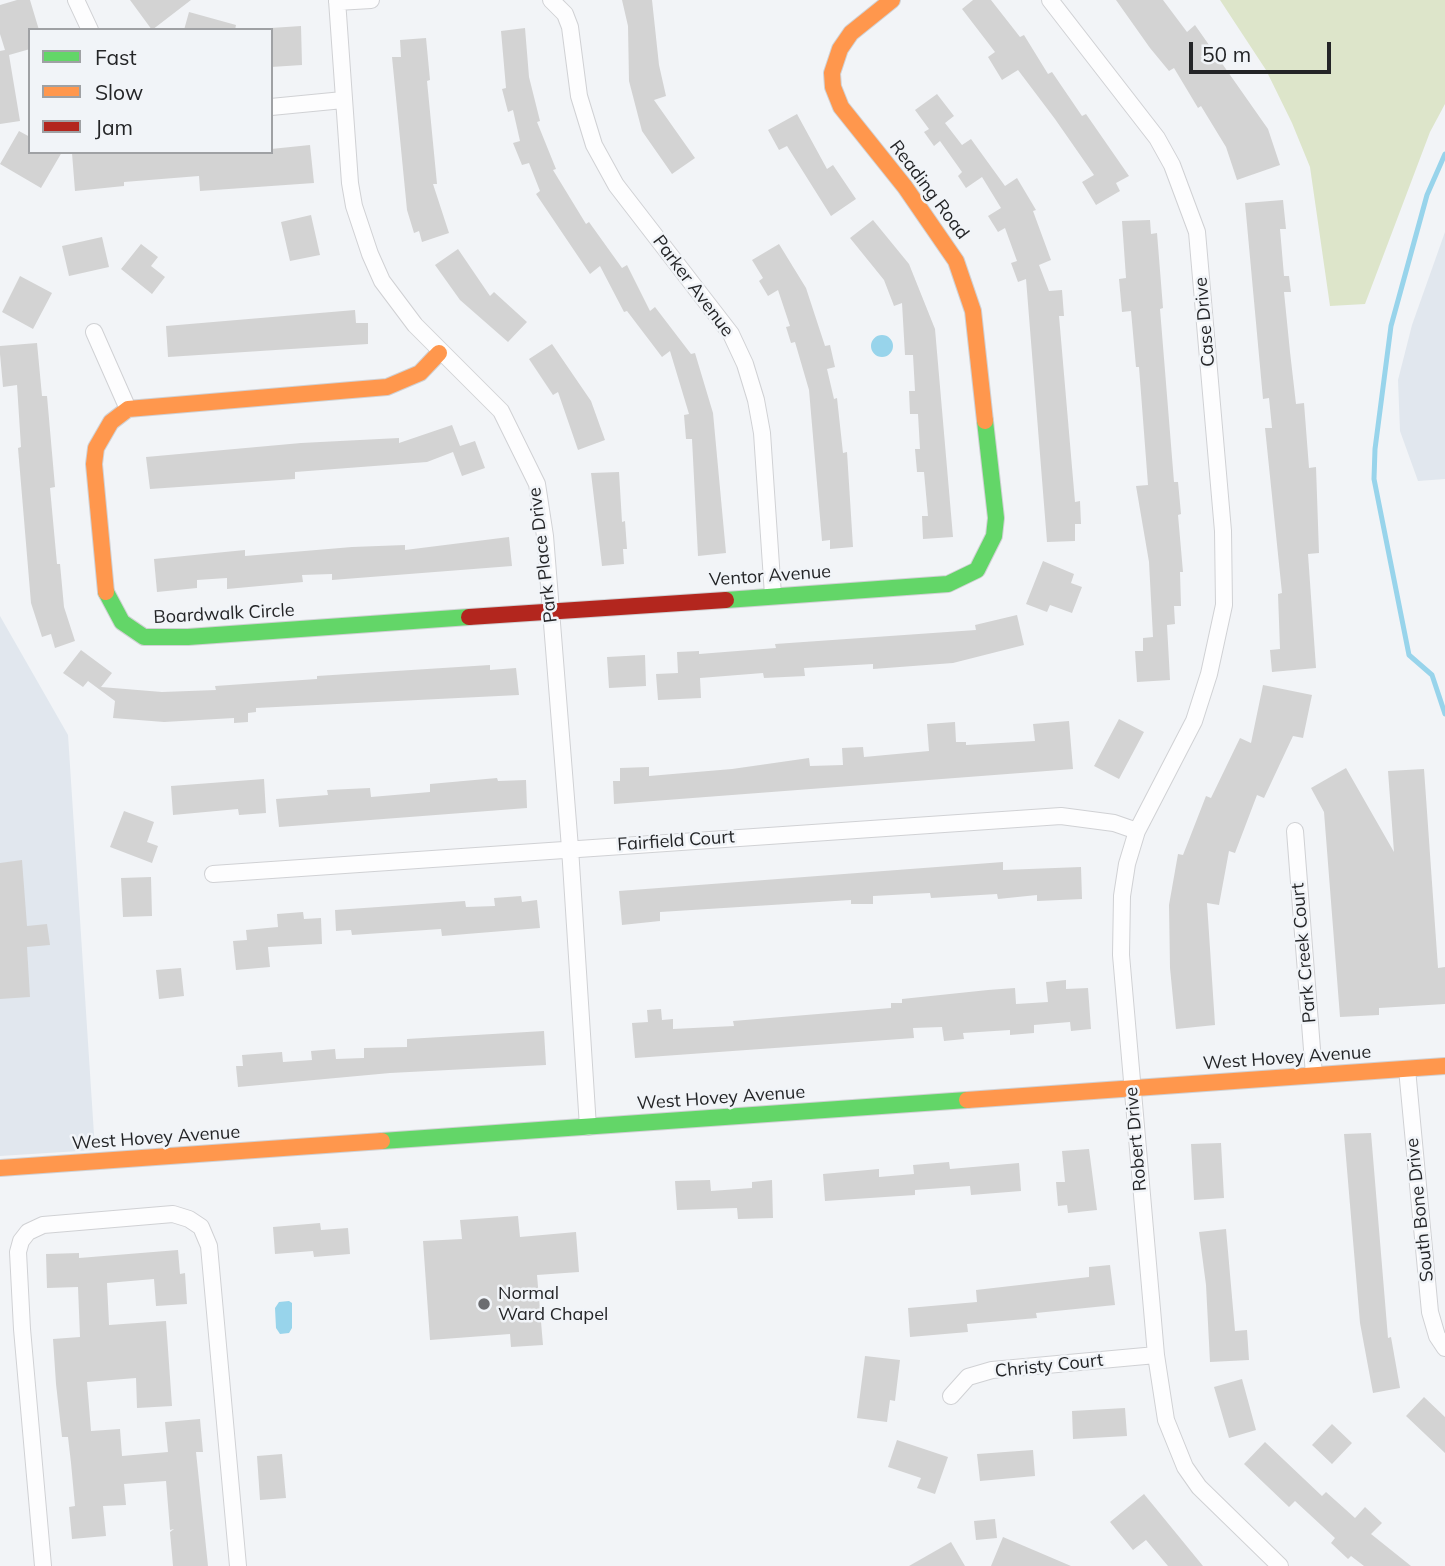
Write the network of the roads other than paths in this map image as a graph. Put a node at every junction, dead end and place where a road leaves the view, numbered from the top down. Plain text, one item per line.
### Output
1 (76, 0) edge
2 (371, 0) edge
3 (551, 0) edge
4 (892, 0) edge
5 (1050, 0) edge
6 (337, 1) edge
7 (89, 28) edge
8 (343, 100) junction
9 (273, 107) edge
10 (94, 332) dead end
11 (439, 353) junction
12 (128, 409) junction
13 (985, 560) joint
14 (773, 595) junction
15 (551, 611) junction
16 (1205, 687) joint
17 (1137, 831) junction
18 (1295, 831) dead end
19 (570, 848) junction
20 (213, 874) dead end
21 (1445, 1066) edge
22 (1407, 1069) junction
23 (1314, 1075) junction
24 (1132, 1088) junction
25 (588, 1127) junction
26 (0, 1168) edge
27 (1445, 1348) edge
28 (1156, 1355) junction
29 (951, 1396) dead end
30 (43, 1566) edge
31 (238, 1566) edge
32 (1280, 1566) edge

1 - 7 street
2 - 6 street
3 - 14 street, Parker Avenue
4 - 13 street, Reading Road
5 - 16 street, Case Drive
6 - 8 street, Park Place Drive
8 - 9 street
8 - 11 street, Park Place Drive
10 - 12 street
11 - 12 street
11 - 15 street, Park Place Drive
12 - 15 street, Boardwalk Circle
13 - 14 street, Ventor Avenue
14 - 15 street, Ventor Avenue
15 - 19 street, Park Place Drive
16 - 17 street, Robert Drive
17 - 19 street, Fairfield Court
17 - 24 street, Robert Drive
18 - 23 street, Park Creek Court
19 - 20 street, Fairfield Court
19 - 25 street, Park Place Drive
21 - 22 street, West Hovey Avenue
22 - 23 street, West Hovey Avenue
22 - 27 street, South Bone Drive
23 - 24 street, West Hovey Avenue
24 - 25 street, West Hovey Avenue
24 - 28 street, Robert Drive
25 - 26 street, West Hovey Avenue
28 - 29 street, Christy Court
28 - 32 street, Robert Drive
30 - 31 street

